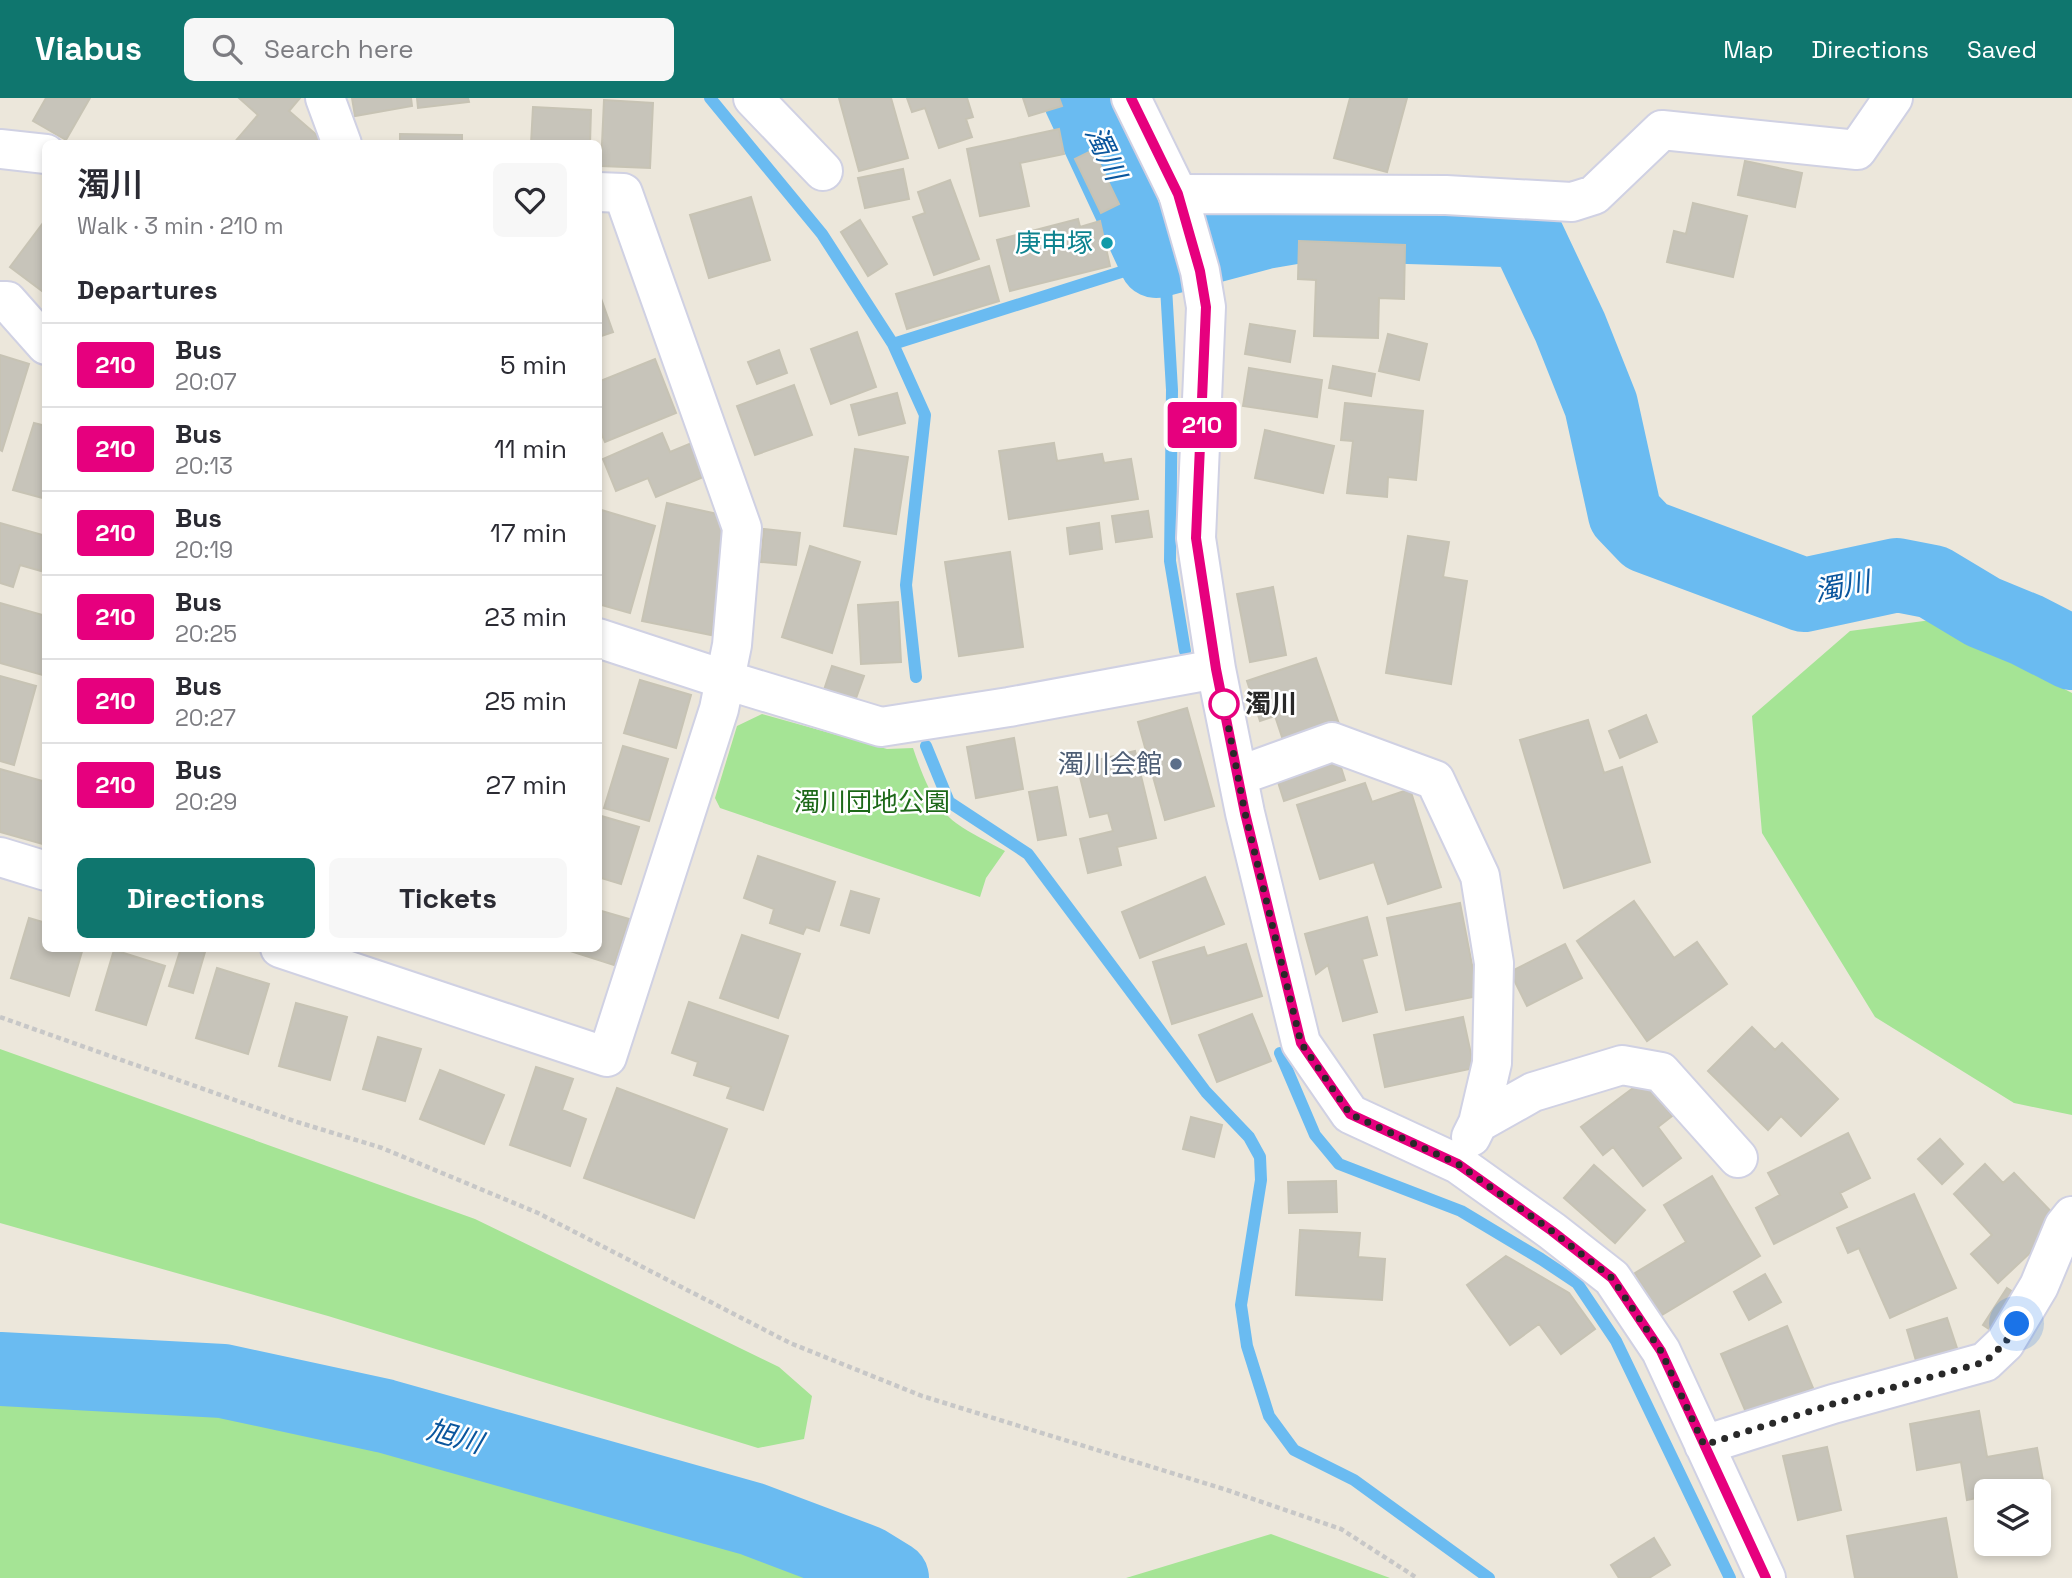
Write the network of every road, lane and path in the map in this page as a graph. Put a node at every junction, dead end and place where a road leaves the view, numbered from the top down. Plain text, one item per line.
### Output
1 (325, 98) edge
2 (753, 98) edge
3 (1131, 98) edge
4 (1893, 98) edge
5 (341, 140) edge
6 (0, 149) edge
7 (42, 154) edge
8 (823, 171) dead end
9 (602, 191) edge
10 (1184, 211) junction
11 (0, 301) edge
12 (42, 340) edge
13 (602, 639) edge
14 (1216, 669) junction
15 (726, 680) junction
16 (1238, 775) junction
17 (0, 857) edge
18 (42, 870) edge
19 (303, 952) edge
20 (344, 959) edge
21 (0, 1017) edge
22 (1478, 1123) junction
23 (1738, 1158) dead end
24 (1458, 1164) junction
25 (2068, 1230) edge
26 (1704, 1445) junction
27 (1418, 1578) edge
28 (1766, 1578) edge

1 - 5 street
2 - 8 street
3 - 10 street
4 - 10 street
6 - 7 street
9 - 15 street
10 - 14 street
11 - 12 street
13 - 15 street
14 - 15 street
14 - 16 street
15 - 20 street
16 - 22 street
16 - 24 street
17 - 18 street
19 - 20 street
21 - 27 path
22 - 23 street
22 - 24 street
24 - 26 street
25 - 26 street
26 - 28 street

